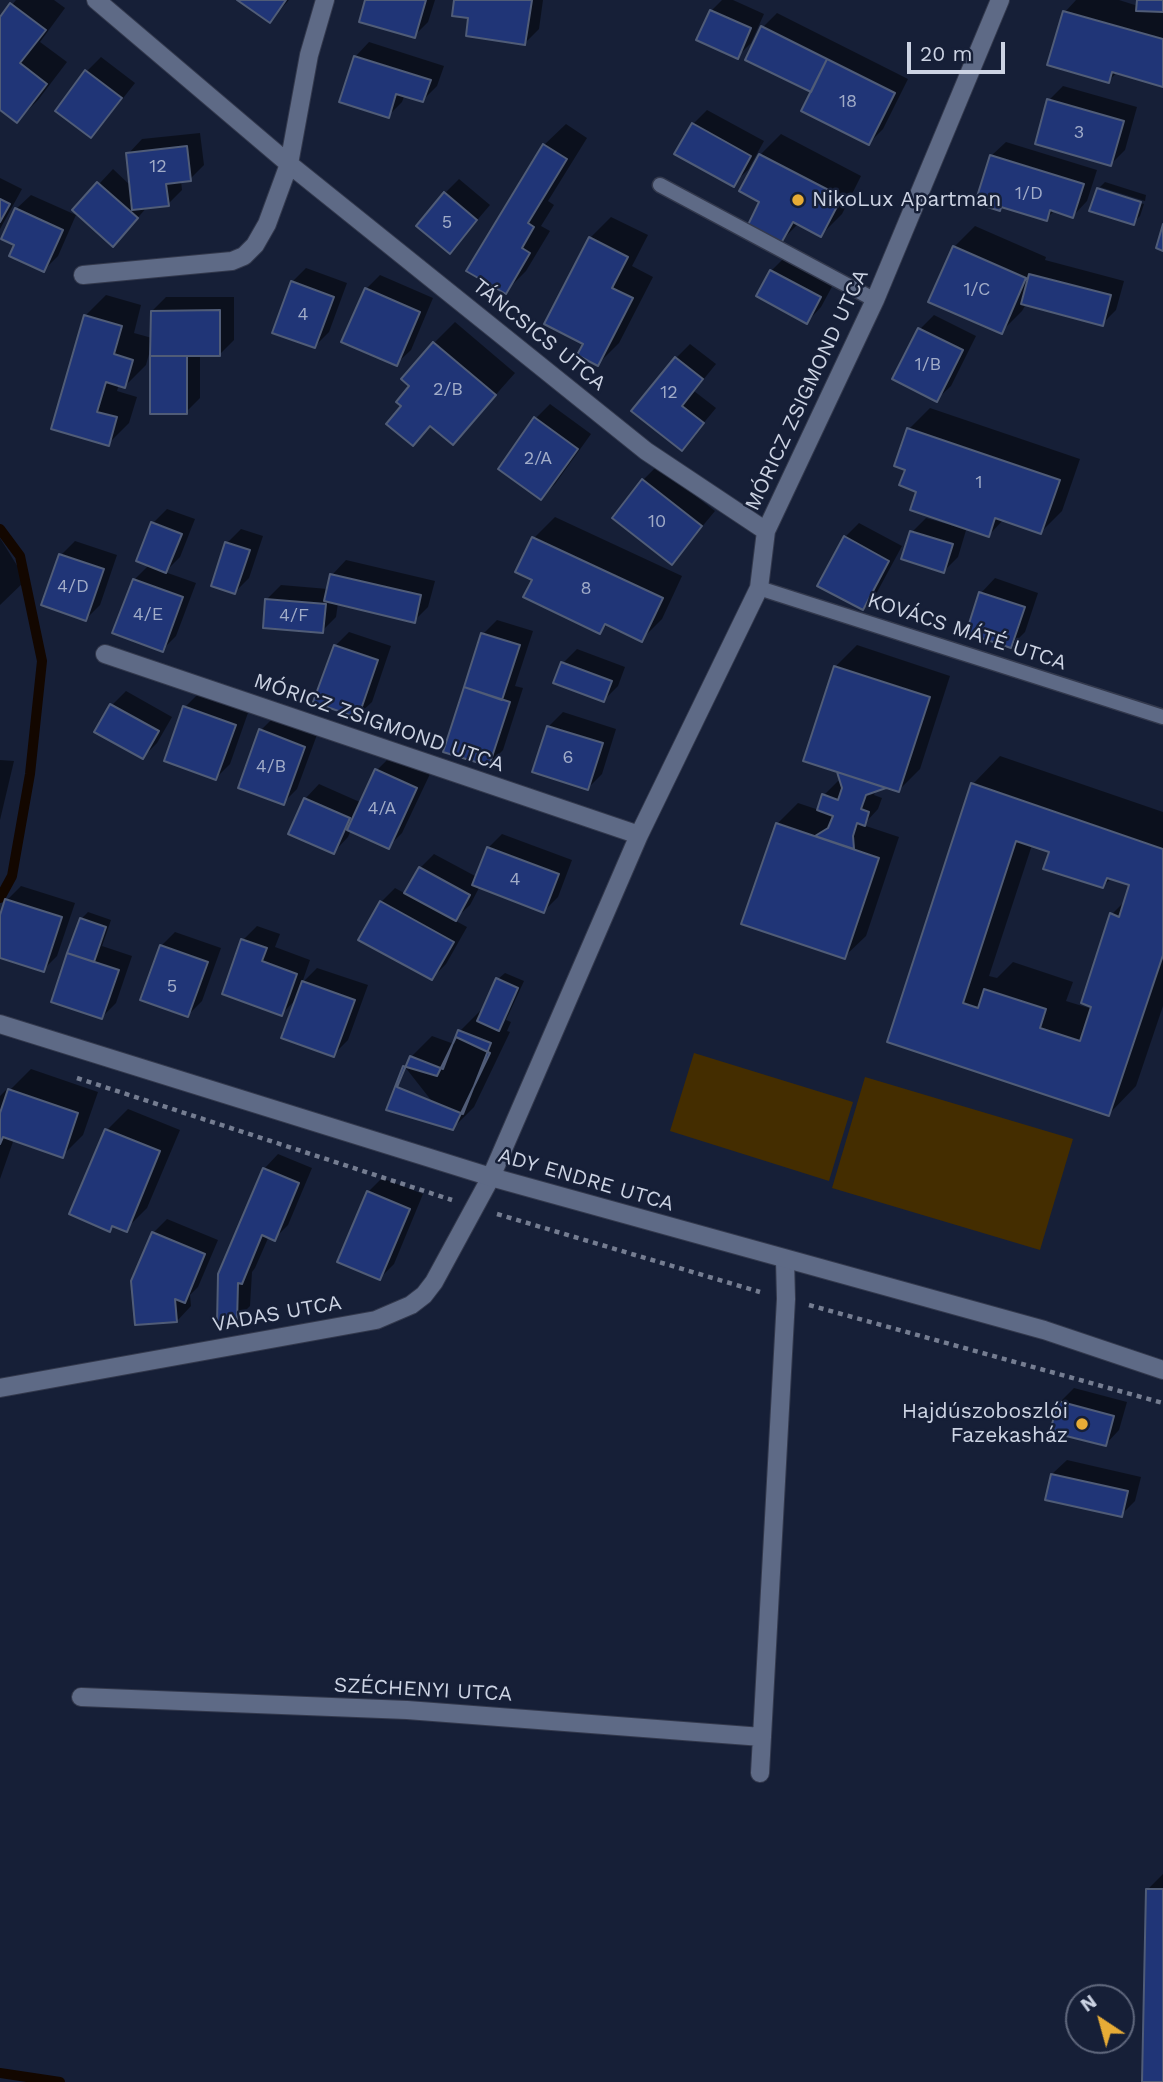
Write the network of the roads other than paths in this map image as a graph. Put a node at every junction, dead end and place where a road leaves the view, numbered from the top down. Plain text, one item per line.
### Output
1 (96, 0) edge
2 (325, 0) edge
3 (1000, 0) edge
4 (289, 164) junction
5 (660, 185) dead end
6 (83, 275) dead end
7 (875, 300) junction
8 (766, 531) junction
9 (759, 588) junction
10 (104, 654) dead end
11 (1163, 717) edge
12 (639, 835) junction
13 (0, 1024) edge
14 (491, 1177) junction
15 (785, 1261) junction
16 (1163, 1370) edge
17 (0, 1388) edge
18 (81, 1697) dead end
19 (762, 1737) junction
20 (760, 1773) dead end

1 - 4 street, TÁNCSICS UTCA
2 - 4 street
3 - 7 street, MÓRICZ ZSIGMOND UTCA
4 - 6 street
4 - 8 street, TÁNCSICS UTCA
5 - 7 lane
7 - 8 street, MÓRICZ ZSIGMOND UTCA
8 - 9 street, MÓRICZ ZSIGMOND UTCA
9 - 11 lane, KOVÁCS MÁTÉ UTCA
9 - 12 street, MÓRICZ ZSIGMOND UTCA
10 - 12 street, MÓRICZ ZSIGMOND UTCA
12 - 14 street, MÓRICZ ZSIGMOND UTCA
13 - 14 street, ADY ENDRE UTCA
14 - 15 street, ADY ENDRE UTCA
14 - 17 street, VADAS UTCA
15 - 16 street, ADY ENDRE UTCA
15 - 19 street
18 - 19 street, SZÉCHENYI UTCA
19 - 20 street

